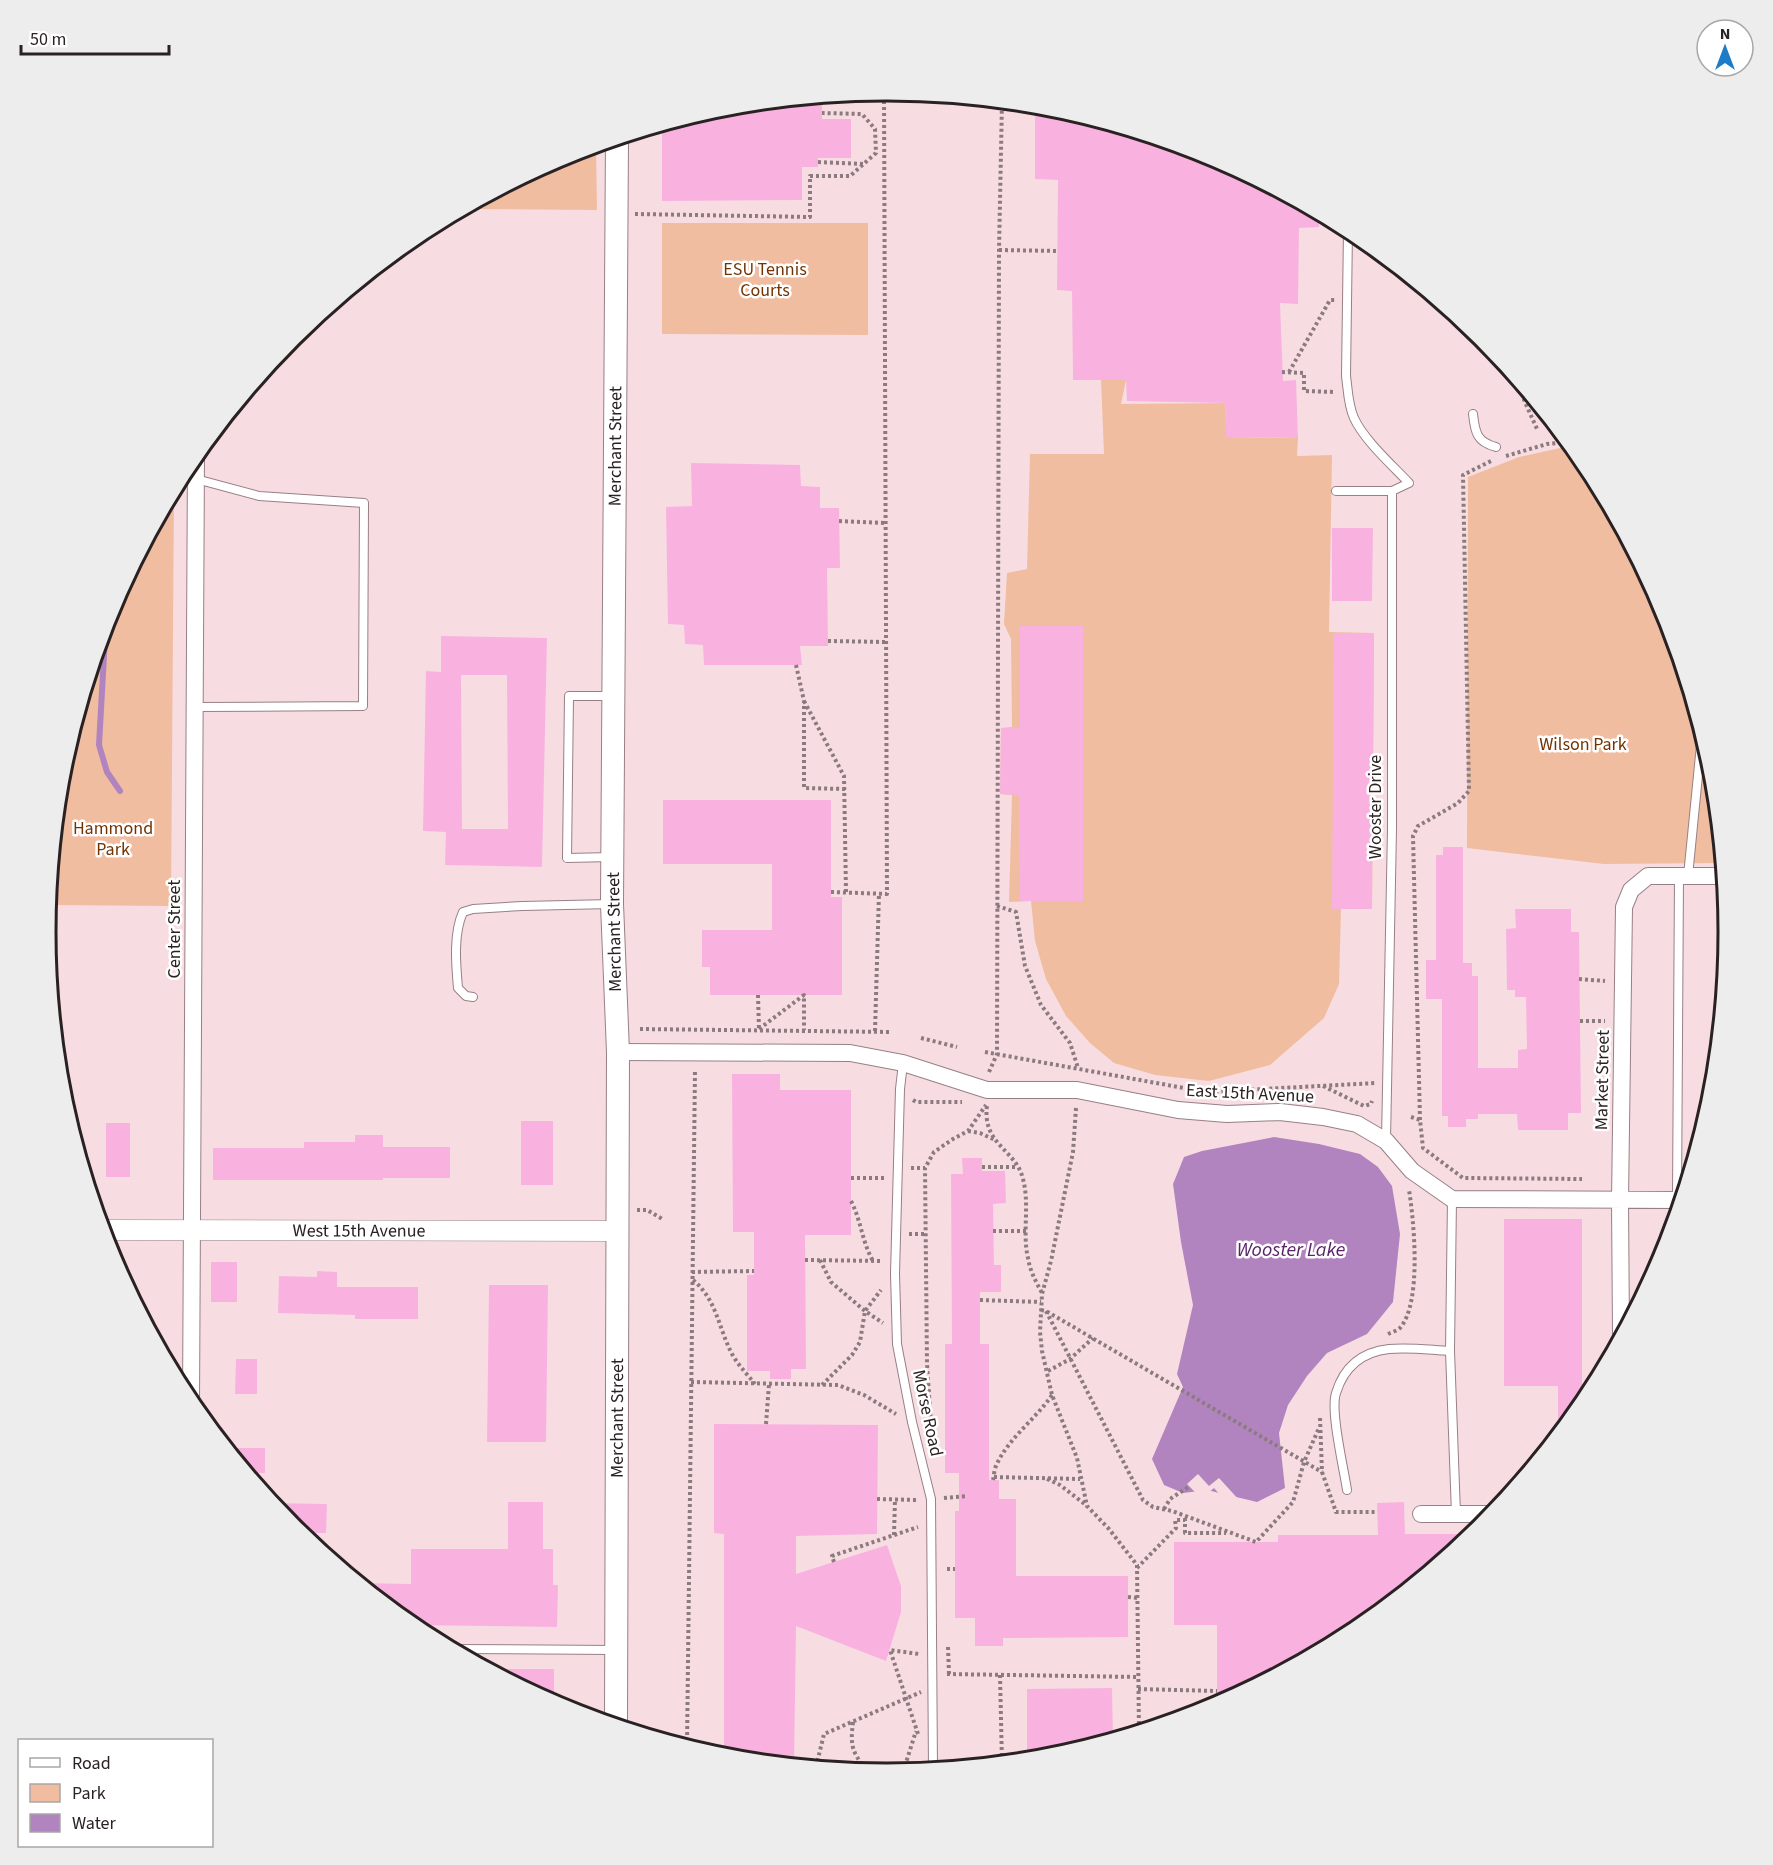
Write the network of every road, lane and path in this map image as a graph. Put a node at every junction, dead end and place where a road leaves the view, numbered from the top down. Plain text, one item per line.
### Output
1 (884, 101) edge
2 (1002, 110) edge
3 (822, 113) dead end
4 (876, 140) junction
5 (884, 140) junction
6 (617, 147) edge
7 (818, 162) dead end
8 (864, 164) junction
9 (616, 214) junction
10 (1348, 242) edge
11 (999, 250) junction
12 (1058, 251) dead end
13 (1347, 301) junction
14 (1282, 372) dead end
15 (1289, 372) junction
16 (1348, 392) junction
17 (1525, 401) edge
18 (1473, 414) dead end
19 (1537, 429) dead end
20 (1557, 443) edge
21 (1496, 447) dead end
22 (196, 471) edge
23 (196, 479) junction
24 (1336, 491) dead end
25 (1392, 491) junction
26 (839, 521) dead end
27 (886, 523) junction
28 (828, 640) dead end
29 (886, 642) junction
30 (796, 665) dead end
31 (613, 696) junction
32 (804, 701) junction
33 (195, 707) junction
34 (1699, 758) edge
35 (845, 789) junction
36 (612, 857) junction
37 (1684, 876) junction
38 (1716, 876) edge
39 (831, 892) dead end
40 (846, 892) junction
41 (879, 893) junction
42 (612, 904) junction
43 (997, 906) junction
44 (1579, 979) dead end
45 (1605, 981) dead end
46 (758, 995) dead end
47 (473, 997) dead end
48 (1580, 1021) dead end
49 (1606, 1021) dead end
50 (640, 1029) dead end
51 (759, 1030) junction
52 (804, 1030) junction
53 (875, 1030) junction
54 (891, 1032) dead end
55 (921, 1038) dead end
56 (957, 1047) dead end
57 (618, 1052) junction
58 (985, 1052) dead end
59 (997, 1054) junction
60 (903, 1063) junction
61 (1078, 1068) junction
62 (705, 1071) dead end
63 (988, 1072) dead end
64 (1323, 1086) junction
65 (900, 1089) junction
66 (964, 1102) dead end
67 (976, 1102) dead end
68 (988, 1102) junction
69 (1076, 1104) dead end
70 (1411, 1116) dead end
71 (1420, 1120) junction
72 (968, 1131) junction
73 (995, 1140) junction
74 (1386, 1141) junction
75 (982, 1167) dead end
76 (1018, 1167) junction
77 (851, 1178) dead end
78 (886, 1178) dead end
79 (1585, 1179) dead end
80 (1678, 1183) edge
81 (1409, 1189) dead end
82 (1452, 1199) junction
83 (851, 1200) dead end
84 (1620, 1200) junction
85 (1673, 1200) edge
86 (636, 1210) dead end
87 (664, 1220) dead end
88 (111, 1230) edge
89 (192, 1230) junction
90 (993, 1231) dead end
91 (1027, 1231) junction
92 (617, 1232) junction
93 (806, 1260) dead end
94 (820, 1260) junction
95 (873, 1261) junction
96 (884, 1261) dead end
97 (754, 1271) dead end
98 (692, 1272) junction
99 (692, 1279) junction
100 (884, 1287) dead end
101 (1042, 1294) junction
102 (980, 1300) dead end
103 (1041, 1302) junction
104 (1041, 1310) junction
105 (865, 1311) junction
106 (1047, 1311) junction
107 (1621, 1320) edge
108 (883, 1323) dead end
109 (1385, 1336) dead end
110 (1093, 1338) junction
111 (1450, 1351) junction
112 (1070, 1359) junction
113 (1048, 1371) junction
114 (691, 1382) junction
115 (755, 1384) junction
116 (770, 1384) junction
117 (822, 1385) junction
118 (191, 1386) edge
119 (1052, 1395) junction
120 (1320, 1407) dead end
121 (912, 1422) junction
122 (766, 1424) dead end
123 (933, 1445) dead end
124 (1304, 1462) junction
125 (1322, 1472) dead end
126 (1044, 1478) junction
127 (1080, 1479) junction
128 (1190, 1486) dead end
129 (1347, 1490) dead end
130 (942, 1491) dead end
131 (877, 1499) dead end
132 (895, 1499) junction
133 (921, 1500) dead end
134 (1087, 1506) junction
135 (944, 1507) dead end
136 (1163, 1509) junction
137 (1421, 1514) dead end
138 (1456, 1514) junction
139 (1480, 1514) edge
140 (921, 1525) dead end
141 (1231, 1533) junction
142 (894, 1534) junction
143 (946, 1557) dead end
144 (834, 1562) dead end
145 (947, 1569) junction
146 (955, 1569) dead end
147 (1137, 1569) junction
148 (947, 1579) dead end
149 (1128, 1598) dead end
150 (1138, 1598) junction
151 (948, 1638) dead end
152 (466, 1649) edge
153 (616, 1650) junction
154 (923, 1655) dead end
155 (932, 1674) junction
156 (949, 1674) junction
157 (1000, 1675) junction
158 (1138, 1677) junction
159 (1138, 1689) junction
160 (923, 1691) dead end
161 (1217, 1691) dead end
162 (906, 1699) junction
163 (616, 1718) edge
164 (853, 1721) junction
165 (1139, 1724) edge
166 (916, 1731) junction
167 (920, 1738) dead end
168 (687, 1739) edge
169 (1002, 1755) edge
170 (818, 1760) edge
171 (933, 1762) edge
172 (860, 1763) edge
173 (906, 1763) edge

1 - 5 path
2 - 11 path
3 - 4 path
4 - 5 path
4 - 8 path
5 - 27 path
6 - 9 main road, Merchant Street
7 - 8 path
8 - 9 path
9 - 31 main road, Merchant Street
10 - 13 lane
11 - 12 path
11 - 43 path
13 - 15 path
13 - 16 lane
14 - 15 path
15 - 16 path
16 - 25 lane
17 - 19 path
18 - 21 lane
20 - 71 path
22 - 23 street, Center Street
23 - 33 street, Center Street
23 - 33 lane
24 - 25 lane
25 - 74 lane, Wooster Drive
26 - 27 path
27 - 29 path
28 - 29 path
29 - 41 path
30 - 32 path
31 - 36 main road, Merchant Street
31 - 36 lane
32 - 35 path
32 - 35 path
33 - 89 street, Center Street
34 - 37 lane
35 - 40 path
36 - 42 main road, Merchant Street
37 - 38 street, Market Street
37 - 80 lane
37 - 84 street, Market Street
39 - 40 path
40 - 41 path
41 - 53 path
42 - 47 lane
42 - 57 main road, Merchant Street
43 - 59 path
43 - 61 path
44 - 45 path
46 - 51 path
48 - 49 path
50 - 51 path
51 - 52 path
51 - 52 path
52 - 53 path
53 - 54 path
55 - 56 path
57 - 60 street, East 15th Avenue
57 - 92 main road, Merchant Street
58 - 59 path
59 - 61 path
59 - 63 path
60 - 65 lane, Morse Road
60 - 74 street, East 15th Avenue
61 - 64 path
62 - 98 path
64 - 64 path
65 - 66 path
65 - 121 lane, Morse Road
67 - 68 path
68 - 72 path
68 - 73 path
69 - 101 path
70 - 71 path
71 - 79 path
72 - 73 path
72 - 123 path
73 - 76 path
74 - 82 street, East 15th Avenue
75 - 76 path
76 - 91 path
77 - 78 path
81 - 109 path
82 - 84 street
82 - 111 lane
83 - 95 path
84 - 85 street
84 - 107 street, Market Street
86 - 87 path
88 - 89 street, West 15th Avenue
89 - 92 street, West 15th Avenue
89 - 118 street, Center Street
90 - 91 path
91 - 101 path
92 - 153 main road, Merchant Street
93 - 94 path
94 - 95 path
94 - 105 path
95 - 96 path
97 - 98 path
98 - 99 path
99 - 114 path
99 - 115 path
100 - 105 path
101 - 103 path
102 - 103 path
103 - 104 path
104 - 106 path
104 - 113 path
105 - 108 path
105 - 117 path
106 - 110 path
106 - 112 path
110 - 112 path
110 - 124 path
111 - 129 lane
111 - 138 lane
112 - 113 path
112 - 136 path
113 - 119 path
114 - 115 path
114 - 168 path
115 - 116 path
116 - 117 path
116 - 122 path
117 - 121 path
119 - 126 path
119 - 127 path
120 - 124 path
121 - 155 lane, Morse Road
124 - 125 path
124 - 141 path
126 - 127 path
126 - 134 path
127 - 134 path
128 - 136 path
130 - 135 path
131 - 132 path
132 - 133 path
132 - 142 path
134 - 147 path
136 - 141 path
137 - 138 street
138 - 139 street
140 - 142 path
141 - 147 path
142 - 144 path
143 - 145 path
145 - 146 path
145 - 148 path
147 - 150 path
149 - 150 path
150 - 158 path
151 - 156 path
152 - 153 lane
153 - 163 main road, Merchant Street
154 - 162 path
155 - 156 path
155 - 171 lane, Morse Road
156 - 157 path
157 - 158 path
157 - 169 path
158 - 159 path
159 - 161 path
159 - 165 path
160 - 162 path
162 - 164 path
162 - 166 path
164 - 170 path
164 - 172 path
166 - 167 path
166 - 173 path

